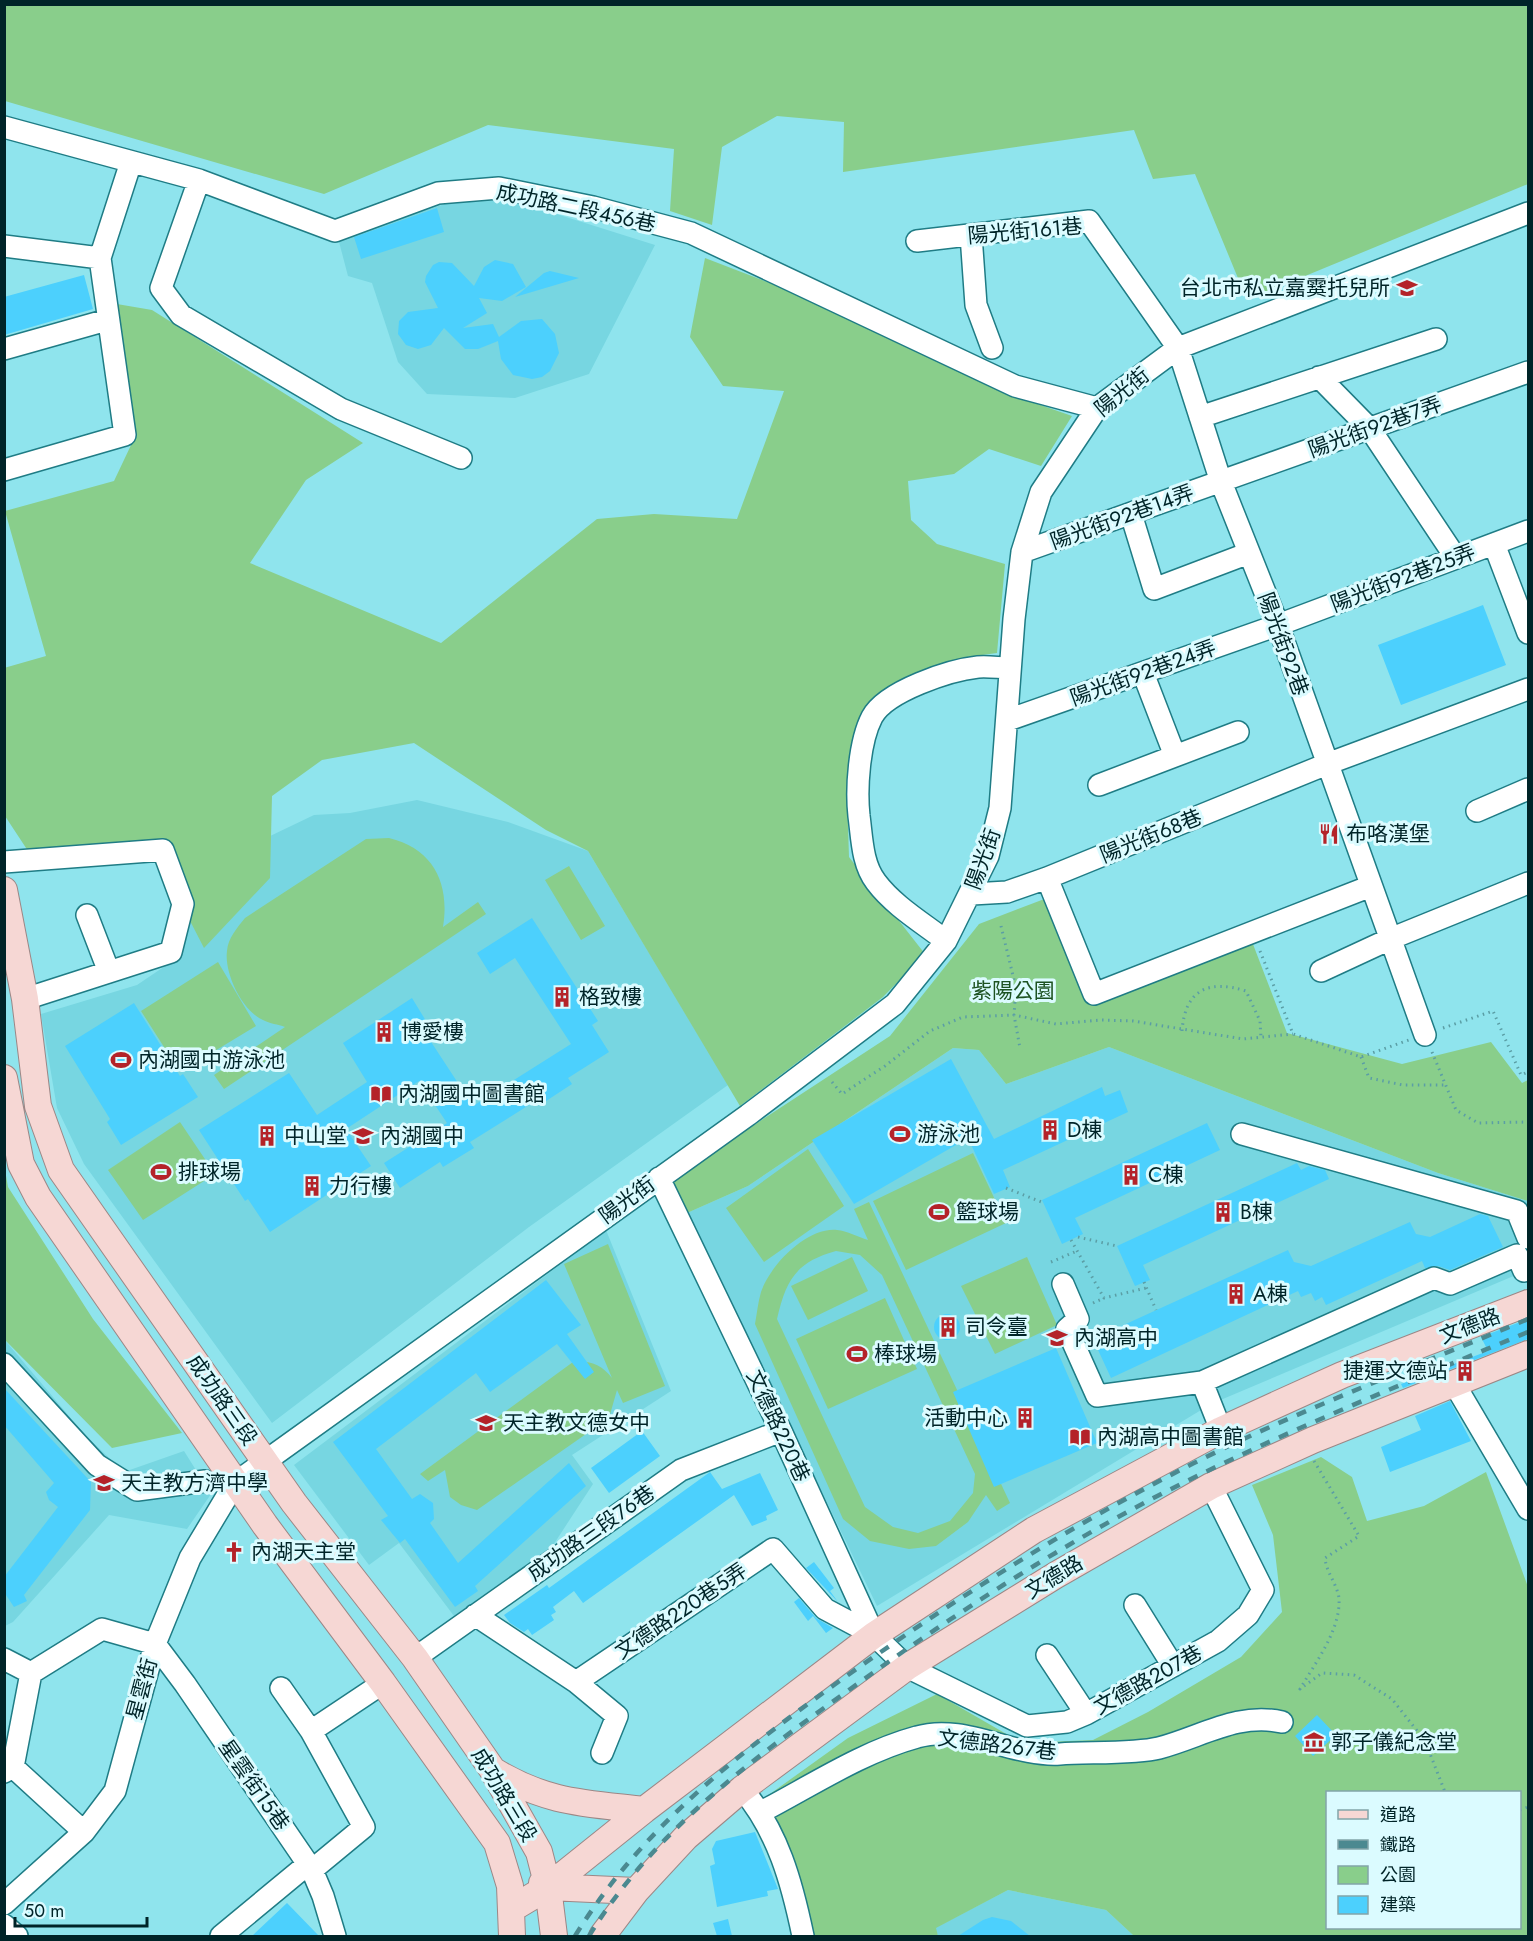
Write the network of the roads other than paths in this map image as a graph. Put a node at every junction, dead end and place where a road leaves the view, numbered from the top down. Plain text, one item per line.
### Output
1 (4, 127) edge
2 (131, 162) junction
3 (199, 180) junction
4 (1527, 218) edge
5 (971, 235) junction
6 (917, 241) dead end
7 (4, 246) edge
8 (100, 258) junction
9 (107, 320) junction
10 (1436, 339) dead end
11 (992, 348) dead end
12 (1178, 348) junction
13 (4, 349) edge
14 (1528, 372) edge
15 (1320, 377) junction
16 (1097, 408) junction
17 (1200, 417) junction
18 (1370, 429) junction
19 (461, 458) dead end
20 (4, 470) edge
21 (1221, 482) junction
22 (1131, 514) junction
23 (1528, 531) edge
24 (1494, 544) junction
25 (1022, 552) junction
26 (1250, 554) junction
27 (1456, 558) junction
28 (1278, 625) junction
29 (1528, 633) edge
30 (1010, 668) junction
31 (1143, 673) junction
32 (1528, 689) edge
33 (1008, 720) junction
34 (1238, 732) dead end
35 (1175, 756) junction
36 (1327, 764) junction
37 (1099, 785) dead end
38 (1528, 789) edge
39 (1477, 811) dead end
40 (4, 862) edge
41 (1047, 878) junction
42 (1528, 883) edge
43 (1371, 886) junction
44 (4, 890) edge
45 (972, 894) junction
46 (87, 915) dead end
47 (1390, 939) junction
48 (946, 941) junction
49 (1321, 971) dead end
50 (109, 972) junction
51 (25, 999) junction
52 (1425, 1035) road end
53 (4, 1078) edge
54 (1242, 1134) dead end
55 (659, 1178) junction
56 (1525, 1254) edge
57 (1063, 1284) dead end
58 (1528, 1303) edge
59 (1528, 1354) edge
60 (4, 1364) edge
61 (1202, 1382) junction
62 (1455, 1385) junction
63 (1221, 1430) junction
64 (781, 1431) junction
65 (264, 1461) junction
66 (206, 1481) dead end
67 (235, 1483) junction
68 (1211, 1486) junction
69 (1528, 1509) edge
70 (1135, 1605) dead end
71 (475, 1616) junction
72 (874, 1635) junction
73 (155, 1644) junction
74 (1047, 1655) dead end
75 (415, 1658) junction
76 (4, 1659) edge
77 (1173, 1666) junction
78 (907, 1667) junction
79 (32, 1672) junction
80 (576, 1682) junction
81 (383, 1683) junction
82 (281, 1688) dead end
83 (1086, 1714) junction
84 (1282, 1722) dead end
85 (311, 1731) junction
86 (602, 1754) dead end
87 (492, 1769) junction
88 (9, 1770) edge
89 (742, 1789) junction
90 (644, 1810) junction
91 (761, 1812) junction
92 (84, 1832) junction
93 (497, 1843) junction
94 (310, 1867) junction
95 (548, 1887) junction
96 (636, 1891) junction
97 (4, 1904) edge
98 (513, 1908) junction
99 (4, 1925) edge
100 (17, 1936) edge
101 (221, 1936) edge
102 (335, 1936) edge
103 (512, 1936) edge
104 (554, 1936) edge
105 (602, 1936) edge
106 (803, 1936) edge

1 - 2 street, 成功路二段456巷
2 - 3 street, 成功路二段456巷
2 - 8 street
3 - 16 street, 成功路二段456巷
3 - 19 street
4 - 12 street, 陽光街
5 - 6 street, 陽光街161巷
5 - 11 street
5 - 12 street, 陽光街161巷
7 - 8 street
8 - 9 street
9 - 13 street
9 - 20 street
10 - 15 street
12 - 16 street, 陽光街
12 - 17 street, 陽光街92巷
14 - 18 street, 陽光街92巷7弄
15 - 17 street
15 - 18 street
16 - 25 street, 陽光街
17 - 21 street, 陽光街92巷
18 - 21 street, 陽光街92巷7弄
18 - 27 street
21 - 22 street, 陽光街92巷14弄
21 - 26 street, 陽光街92巷
22 - 25 street, 陽光街92巷14弄
22 - 26 street
23 - 24 street, 陽光街92巷25弄
24 - 27 street, 陽光街92巷25弄
24 - 29 street
25 - 30 street, 陽光街
26 - 28 street, 陽光街92巷
27 - 28 street, 陽光街92巷25弄
28 - 31 street, 陽光街92巷24弄
28 - 36 street, 陽光街92巷
30 - 33 street, 陽光街
30 - 48 street
31 - 33 street, 陽光街92巷24弄
31 - 35 street
32 - 36 street, 陽光街68巷
33 - 45 street, 陽光街
34 - 35 street
35 - 37 street
36 - 41 street, 陽光街68巷
36 - 43 street, 陽光街92巷
38 - 39 street
40 - 50 street
41 - 43 street
41 - 45 street, 陽光街68巷
42 - 47 street
43 - 47 street, 陽光街92巷
44 - 51 main road, 成功路三段
45 - 48 street, 陽光街
46 - 50 street
47 - 49 street
47 - 52 street, 陽光街92巷
48 - 55 street, 陽光街
50 - 51 street
51 - 65 main road, 成功路三段
53 - 67 main road, 成功路三段
54 - 56 street
55 - 64 street, 文德路220巷
55 - 65 street, 陽光街
56 - 61 street
57 - 61 street
58 - 63 main road, 文德路
59 - 62 main road, 文德路
60 - 66 street
61 - 63 street
62 - 68 main road, 文德路
62 - 69 street
63 - 72 main road, 文德路
64 - 71 street, 成功路三段76巷
64 - 72 street, 文德路220巷
65 - 67 street, 星雲街
65 - 75 main road, 成功路三段
67 - 73 street, 星雲街
67 - 81 main road, 成功路三段
68 - 77 street, 文德路207巷
68 - 78 main road, 文德路
70 - 77 street
71 - 75 street, 成功路三段76巷
71 - 80 street
72 - 78 street, 文德路220巷
72 - 80 street, 文德路220巷5弄
72 - 90 main road, 文德路
73 - 79 street
73 - 92 street, 星雲街
73 - 94 street, 星雲街15巷
74 - 83 street
75 - 87 main road, 成功路三段
76 - 79 street
77 - 83 street, 文德路207巷
78 - 83 street, 文德路207巷
78 - 89 main road, 文德路
79 - 88 street
80 - 86 street
81 - 85 street
81 - 93 main road, 成功路三段
82 - 85 street
84 - 91 street, 文德路267巷
85 - 94 street
87 - 90 main road
87 - 95 main road, 成功路三段
88 - 92 street
89 - 91 street
89 - 96 main road, 文德路
90 - 95 main road, 文德路
91 - 106 street
92 - 97 street, 星雲街
93 - 95 main road
93 - 98 main road, 成功路三段
94 - 101 street
94 - 102 street, 星雲街15巷
95 - 96 main road
95 - 98 main road, 文德路
95 - 104 main road, 成功路三段
96 - 105 main road, 文德路
98 - 103 main road, 成功路三段
99 - 100 street

